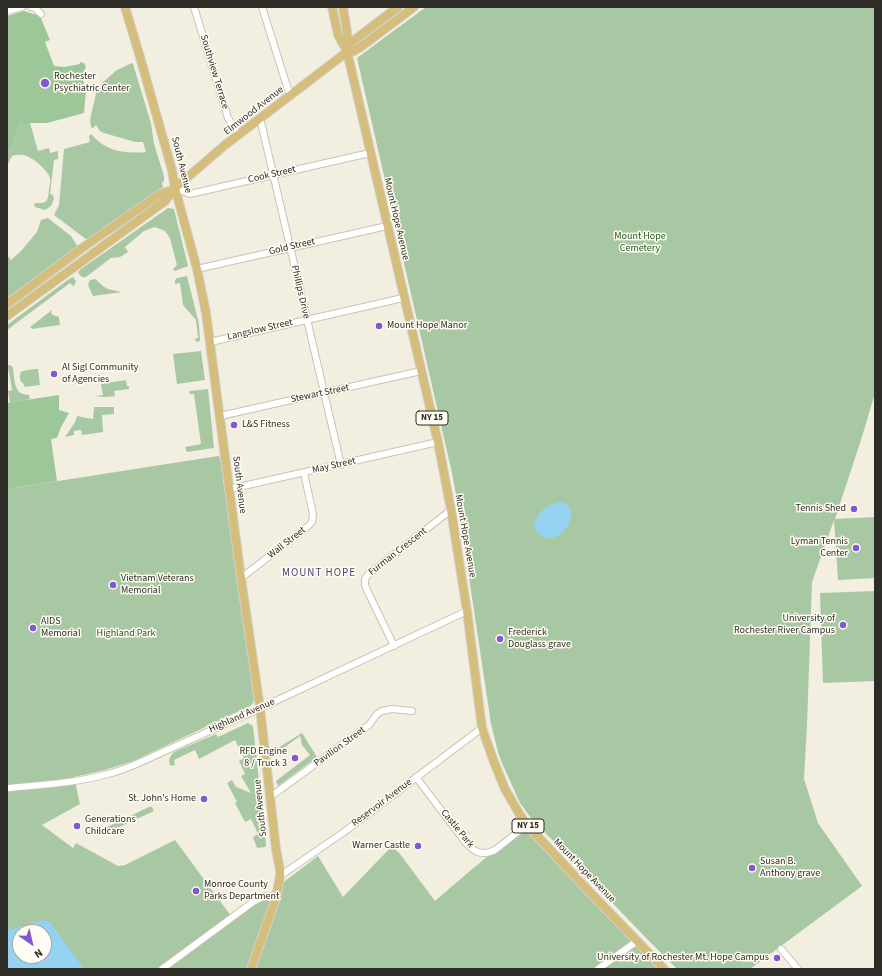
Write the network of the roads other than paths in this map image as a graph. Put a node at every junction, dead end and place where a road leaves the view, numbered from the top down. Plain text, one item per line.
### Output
1 (22, 7) edge
2 (31, 7) edge
3 (125, 7) edge
4 (194, 7) edge
5 (262, 7) edge
6 (332, 7) edge
7 (342, 7) edge
8 (398, 7) edge
9 (414, 7) edge
10 (7, 12) edge
11 (41, 14) dead end
12 (347, 52) junction
13 (290, 96) junction
14 (260, 118) junction
15 (239, 135) junction
16 (370, 153) junction
17 (273, 175) junction
18 (175, 188) junction
19 (387, 226) junction
20 (290, 247) junction
21 (196, 269) junction
22 (403, 298) junction
23 (7, 304) edge
24 (7, 316) edge
25 (307, 320) junction
26 (210, 342) junction
27 (421, 371) junction
28 (324, 393) junction
29 (220, 416) junction
30 (438, 442) junction
31 (341, 465) junction
32 (304, 473) junction
33 (230, 490) junction
34 (452, 510) junction
35 (241, 578) junction
36 (467, 611) junction
37 (394, 646) junction
38 (260, 708) junction
39 (412, 710) dead end
40 (482, 728) junction
41 (416, 777) junction
42 (7, 788) edge
43 (270, 797) junction
44 (527, 825) junction
45 (280, 876) junction
46 (276, 898) junction
47 (637, 942) junction
48 (781, 949) dead end
49 (162, 969) edge
50 (251, 969) edge
51 (598, 969) edge
52 (664, 969) edge
53 (798, 969) edge

1 - 10 street
2 - 11 street
3 - 18 main road, South Avenue
4 - 15 street, Southview Terrace
5 - 13 street
6 - 12 main road, Mount Hope Avenue / NY 15
7 - 12 main road, Mount Hope Avenue / NY 15
8 - 12 main road, Elmwood Avenue
9 - 12 main road, Elmwood Avenue
12 - 13 main road, Elmwood Avenue
12 - 16 main road, Mount Hope Avenue / NY 15
13 - 14 main road, Elmwood Avenue
14 - 15 main road, Elmwood Avenue
14 - 17 street, Phillips Drive
15 - 18 main road, Elmwood Avenue
16 - 17 street, Cook Street
16 - 19 main road, Mount Hope Avenue / NY 15
17 - 18 street, Cook Street
17 - 20 street, Phillips Drive
18 - 21 main road, South Avenue
18 - 23 main road, Elmwood Avenue
18 - 24 main road, Elmwood Avenue
19 - 20 street, Gold Street
19 - 22 main road, Mount Hope Avenue / NY 15
20 - 21 street, Gold Street
20 - 25 street, Phillips Drive
21 - 26 main road, South Avenue
22 - 25 street, Langslow Street
22 - 27 main road, Mount Hope Avenue / NY 15
25 - 26 street, Langslow Street
25 - 28 street, Phillips Drive
26 - 29 main road, South Avenue
27 - 28 street, Stewart Street
27 - 30 main road, Mount Hope Avenue / NY 15
28 - 29 street, Stewart Street
28 - 31 street, Phillips Drive
29 - 33 main road, South Avenue
30 - 31 street, May Street
30 - 34 main road, Mount Hope Avenue / NY 15
31 - 32 street, May Street
32 - 33 street, May Street
32 - 35 street, Wall Street
33 - 35 main road, South Avenue
34 - 36 main road, Mount Hope Avenue / NY 15
34 - 37 street, Furman Crescent
35 - 38 main road, South Avenue
36 - 37 street, Highland Avenue
36 - 40 main road, Mount Hope Avenue / NY 15
37 - 38 street, Highland Avenue
38 - 42 street, Highland Avenue
38 - 43 main road, South Avenue
39 - 43 street, Pavilion Street
40 - 41 street, Reservoir Avenue
40 - 44 main road, Mount Hope Avenue / NY 15
41 - 44 street, Castle Park
41 - 45 street, Reservoir Avenue
43 - 45 main road, South Avenue
44 - 47 main road, Mount Hope Avenue / NY 15
45 - 46 main road, South Avenue
46 - 49 street
46 - 50 main road, South Avenue
47 - 51 street
47 - 52 main road, Mount Hope Avenue / NY 15
48 - 53 street

